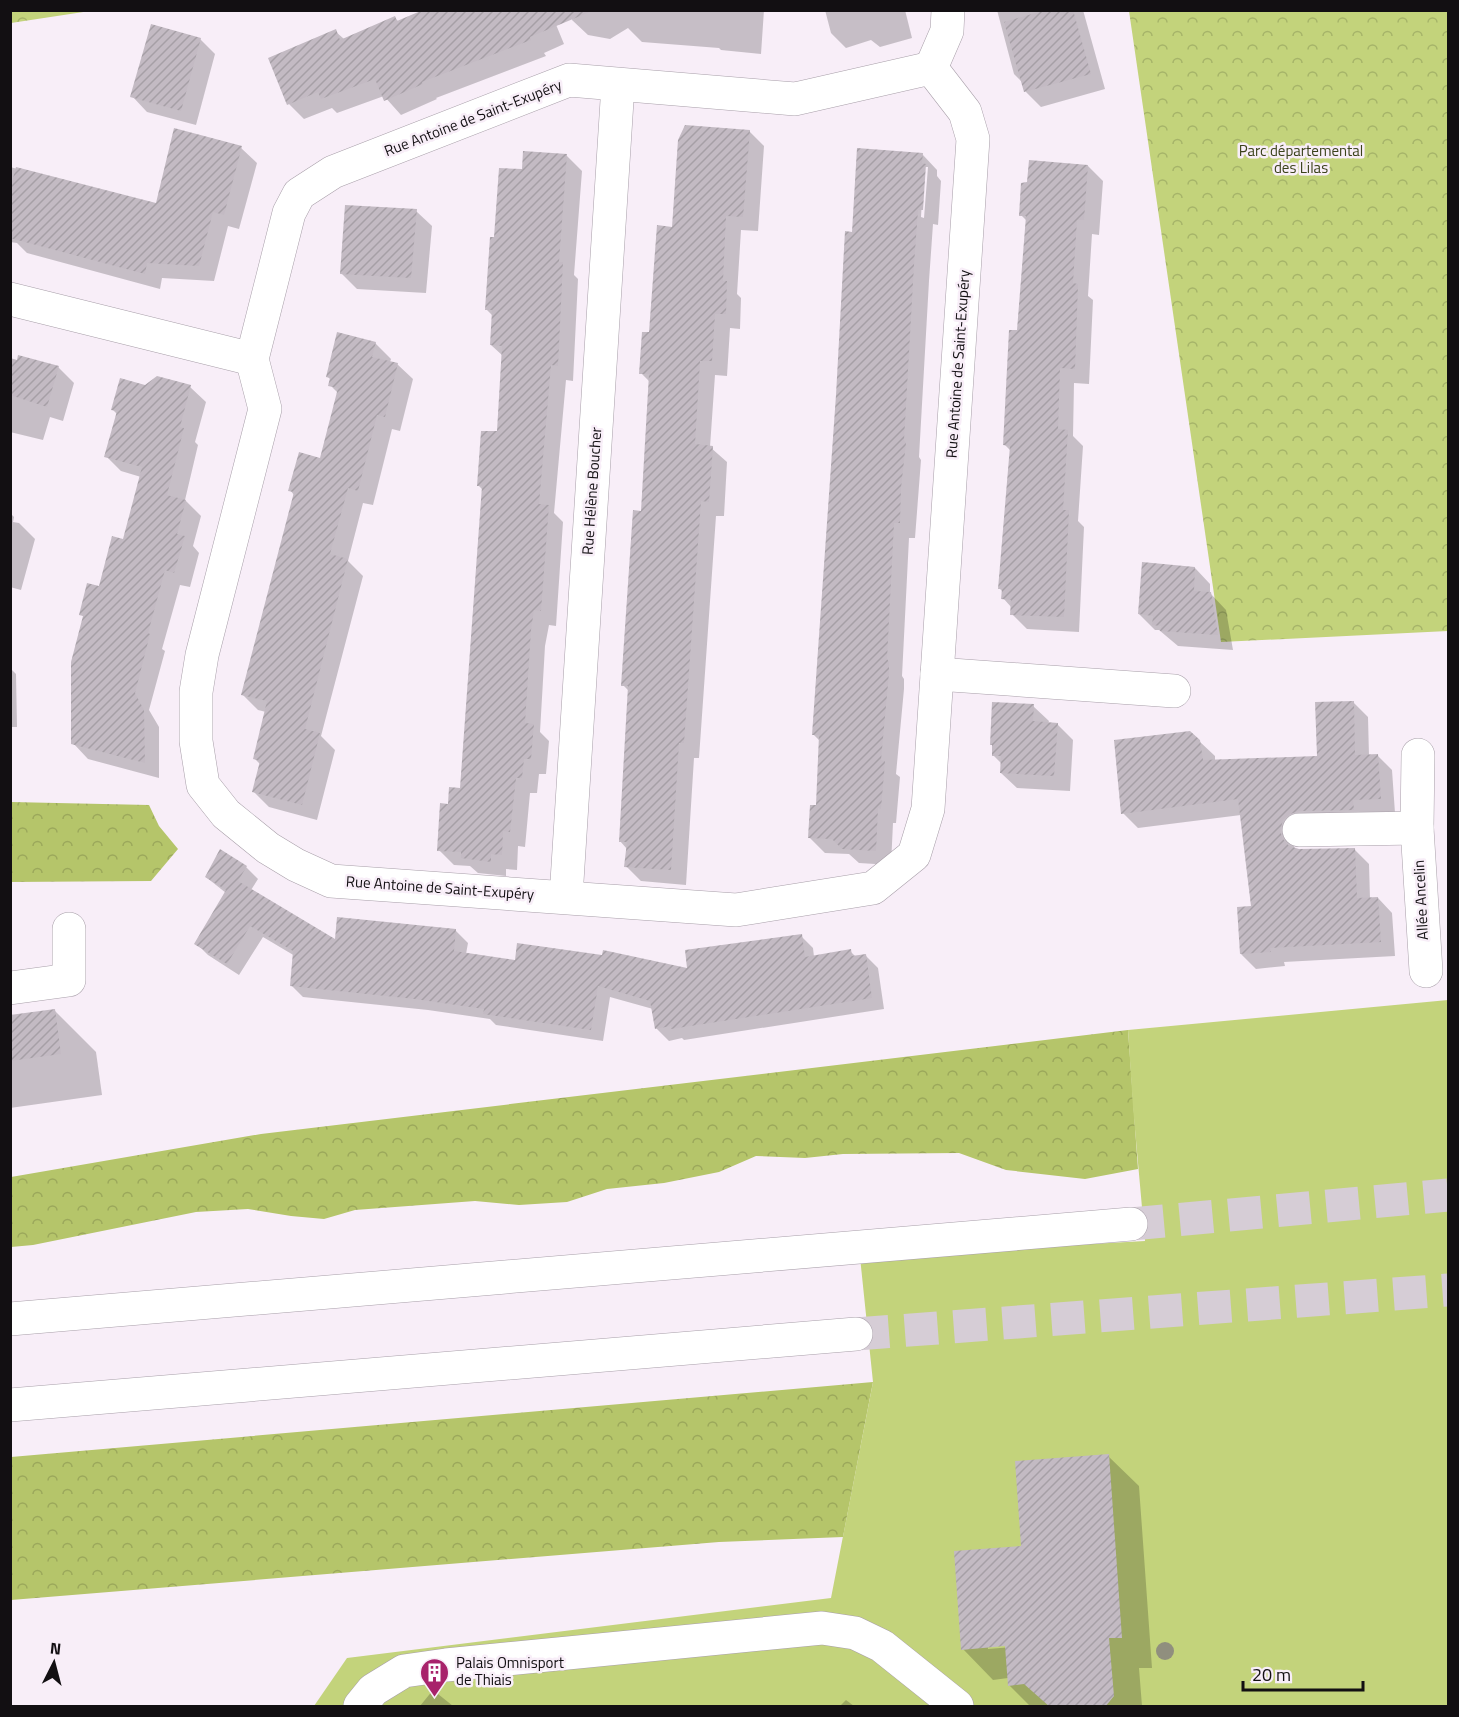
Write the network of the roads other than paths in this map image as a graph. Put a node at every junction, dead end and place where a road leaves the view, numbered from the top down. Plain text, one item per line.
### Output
1 (948, 10) edge
2 (931, 68) junction
3 (618, 85) junction
4 (10, 299) edge
5 (252, 359) junction
6 (937, 674) junction
7 (1174, 691) dead end
8 (1418, 755) dead end
9 (1417, 828) junction
10 (1299, 830) dead end
11 (566, 897) junction
12 (69, 929) dead end
13 (1425, 971) edge
14 (10, 988) edge
15 (1131, 1224) tunnel mouth
16 (10, 1319) edge
17 (856, 1335) tunnel mouth
18 (10, 1405) edge
19 (360, 1707) edge
20 (957, 1707) edge

1 - 2 main road
2 - 3 main road, Rue Antoine de Saint-Exupéry
2 - 6 main road, Rue Antoine de Saint-Exupéry
3 - 5 main road, Rue Antoine de Saint-Exupéry
3 - 11 main road, Rue Hélène Boucher
4 - 5 main road
5 - 11 main road, Rue Antoine de Saint-Exupéry
6 - 7 main road
6 - 11 main road, Rue Antoine de Saint-Exupéry
8 - 9 main road, Allée Ancelin
9 - 10 main road
9 - 13 main road, Allée Ancelin
12 - 14 main road
15 - 16 main road
17 - 18 main road
19 - 20 main road

